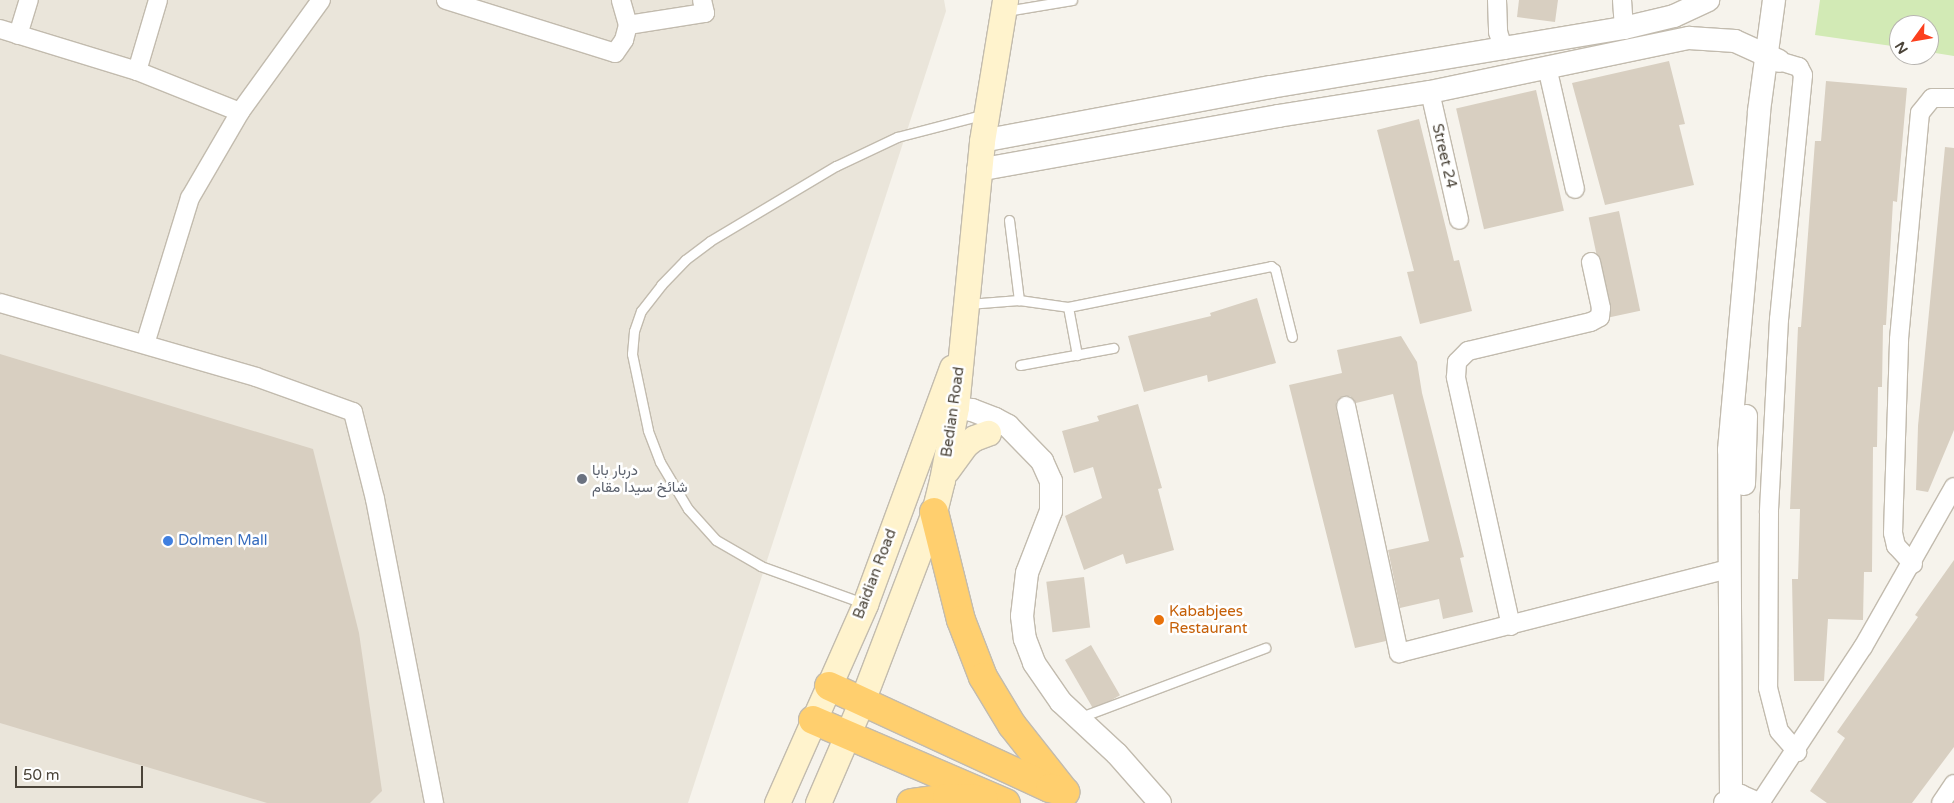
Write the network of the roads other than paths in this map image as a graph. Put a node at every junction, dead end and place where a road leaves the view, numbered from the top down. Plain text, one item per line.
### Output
1 (29, 0) edge
2 (158, 0) edge
3 (321, 0) edge
4 (446, 0) edge
5 (620, 0) edge
6 (702, 0) edge
7 (1072, 0) edge
8 (1497, 0) edge
9 (1622, 0) edge
10 (1709, 0) edge
11 (1774, 0) edge
12 (1787, 0) edge
13 (1004, 6) edge
14 (1654, 22) junction
15 (628, 25) junction
16 (1624, 28) junction
17 (0, 29) edge
18 (18, 35) junction
19 (1658, 44) junction
20 (1504, 50) junction
21 (1773, 59) junction
22 (1404, 65) junction
23 (1547, 67) junction
24 (137, 72) junction
25 (1271, 87) junction
26 (1420, 94) junction
27 (1954, 98) edge
28 (240, 112) junction
29 (987, 114) junction
30 (1278, 116) junction
31 (982, 141) junction
32 (978, 170) junction
33 (1575, 189) dead end
34 (1009, 220) dead end
35 (1459, 220) dead end
36 (1591, 262) dead end
37 (1019, 300) junction
38 (0, 303) edge
39 (968, 304) junction
40 (1068, 307) junction
41 (1292, 337) dead end
42 (145, 344) junction
43 (1113, 348) dead end
44 (1077, 355) junction
45 (1020, 365) dead end
46 (1346, 406) dead end
47 (943, 417) junction
48 (988, 433) junction
49 (1021, 438) junction
50 (942, 480) junction
51 (1954, 487) edge
52 (934, 512) junction
53 (1913, 564) junction
54 (1729, 569) junction
55 (865, 604) junction
56 (1511, 626) junction
57 (1265, 648) dead end
58 (830, 686) junction
59 (862, 702) junction
60 (1076, 719) junction
61 (813, 720) junction
62 (848, 734) junction
63 (1797, 752) junction
64 (1954, 784) edge
65 (1072, 798) edge
66 (1002, 801) edge
67 (1743, 801) edge
68 (434, 803) edge
69 (777, 803) edge
70 (818, 803) edge
71 (911, 803) edge
72 (1160, 803) edge
73 (1941, 803) edge

1 - 18 street
2 - 24 street
3 - 28 street
4 - 15 street
5 - 15 street
6 - 15 street
7 - 13 lane
8 - 20 street
9 - 16 street
10 - 14 street
11 - 21 street
12 - 21 street
13 - 29 main road, Bedian Road
14 - 16 street
14 - 19 street
16 - 20 street
17 - 18 street
18 - 24 street
19 - 21 street
19 - 23 street
20 - 22 street
21 - 54 street
21 - 63 street
21 - 67 street
22 - 25 street
22 - 26 street
23 - 26 street
23 - 33 street
24 - 28 street
25 - 30 street
25 - 31 street
26 - 30 street
26 - 35 street, Street 24
27 - 53 street
28 - 42 street
29 - 31 main road, Bedian Road
29 - 55 lane
30 - 32 street
31 - 32 main road, Bedian Road
32 - 39 main road, Bedian Road
34 - 37 lane
36 - 56 street
37 - 39 lane
37 - 40 lane
38 - 42 street
39 - 47 main road, Bedian Road
40 - 41 lane
40 - 44 lane
42 - 68 street
43 - 44 lane
44 - 45 lane
46 - 56 street
47 - 48 street
47 - 49 street
47 - 50 main road, Bedian Road
47 - 55 main road, Baidian Road
48 - 49 street
48 - 50 main road
49 - 60 street
50 - 52 main road, Bedian Road
51 - 53 street
52 - 59 main road, Bedian Road
52 - 65 highway
53 - 63 street
54 - 56 street
54 - 67 street
55 - 58 main road, Baidian Road
57 - 60 lane
58 - 59 highway
58 - 61 main road, Baidian Road
59 - 62 main road, Bedian Road
59 - 65 highway
60 - 72 street
61 - 62 highway
61 - 69 main road, Baidian Road
62 - 66 highway
62 - 70 main road, Bedian Road
63 - 67 street
64 - 73 street
66 - 71 highway

